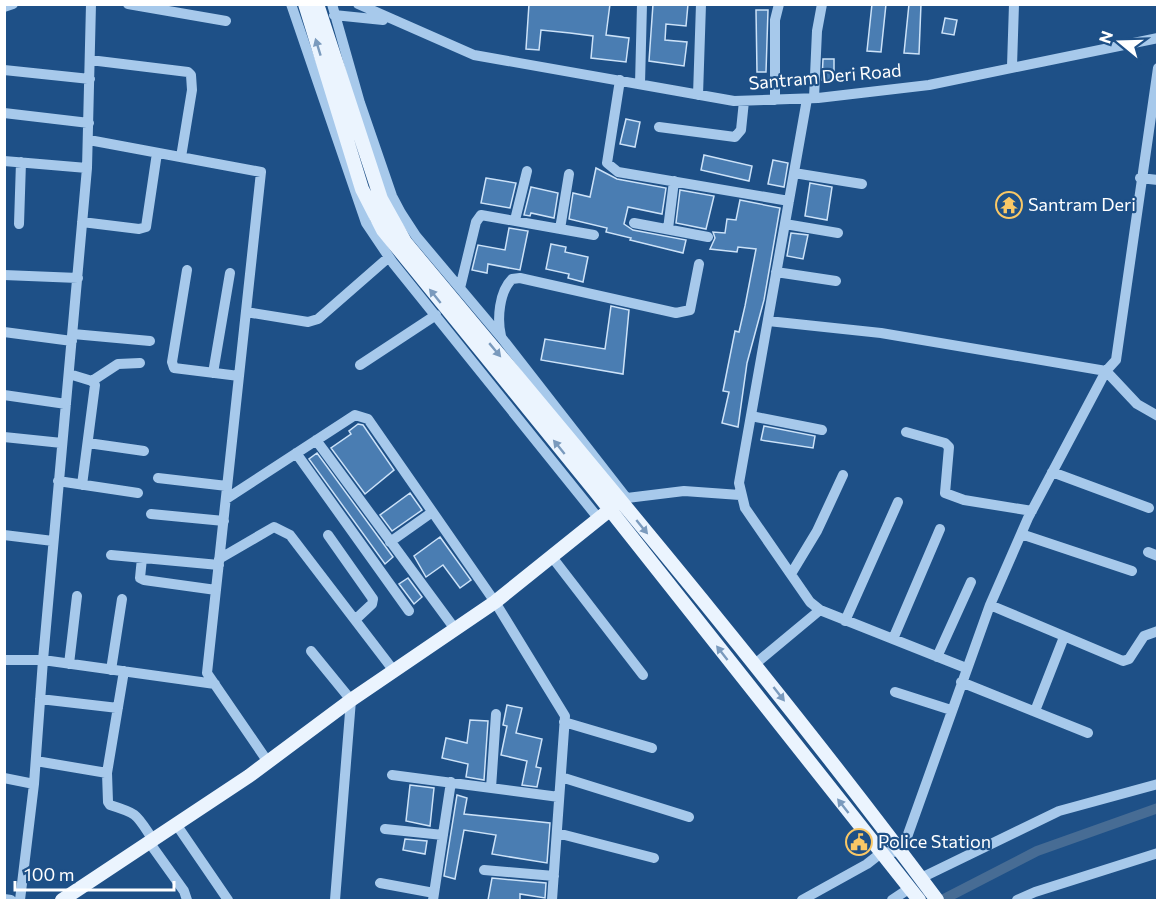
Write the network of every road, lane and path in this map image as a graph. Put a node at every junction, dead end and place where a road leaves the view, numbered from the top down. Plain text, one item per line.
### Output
1 (13, 4) edge
2 (92, 4) edge
3 (128, 4) edge
4 (291, 4) edge
5 (305, 4) edge
6 (317, 4) edge
7 (358, 4) edge
8 (642, 4) edge
9 (701, 4) edge
10 (779, 4) edge
11 (822, 4) edge
12 (1014, 4) edge
13 (4, 8) edge
14 (333, 10) edge
15 (226, 21) dead end
16 (392, 21) junction
17 (1158, 38) edge
18 (90, 60) junction
19 (1012, 66) junction
20 (1158, 68) edge
21 (4, 70) edge
22 (90, 79) junction
23 (620, 80) junction
24 (640, 84) junction
25 (698, 95) junction
26 (811, 98) junction
27 (775, 100) junction
28 (744, 101) junction
29 (4, 113) edge
30 (89, 123) junction
31 (659, 128) dead end
32 (1152, 132) edge
33 (89, 140) junction
34 (157, 153) junction
35 (181, 157) junction
36 (4, 160) edge
37 (21, 162) junction
38 (87, 168) junction
39 (527, 171) dead end
40 (569, 174) dead end
41 (794, 174) junction
42 (1140, 178) junction
43 (1158, 180) edge
44 (674, 182) junction
45 (862, 184) dead end
46 (789, 201) junction
47 (515, 220) junction
48 (82, 222) junction
49 (634, 223) dead end
50 (18, 224) dead end
51 (785, 224) junction
52 (560, 229) junction
53 (668, 229) junction
54 (838, 233) dead end
55 (594, 235) dead end
56 (708, 237) dead end
57 (389, 257) junction
58 (699, 264) dead end
59 (187, 270) dead end
60 (776, 272) junction
61 (230, 273) dead end
62 (4, 275) edge
63 (78, 278) junction
64 (836, 281) dead end
65 (460, 288) junction
66 (246, 312) junction
67 (436, 315) junction
68 (768, 321) junction
69 (4, 332) edge
70 (72, 337) junction
71 (501, 337) junction
72 (150, 341) dead end
73 (140, 363) dead end
74 (360, 365) dead end
75 (1106, 371) junction
76 (213, 373) junction
77 (69, 374) junction
78 (239, 376) junction
79 (92, 381) junction
80 (4, 395) edge
81 (66, 404) junction
82 (751, 416) junction
83 (1158, 416) edge
84 (822, 430) dead end
85 (906, 432) dead end
86 (4, 437) edge
87 (316, 440) junction
88 (62, 443) junction
89 (88, 443) junction
90 (144, 451) dead end
91 (296, 453) junction
92 (1052, 472) junction
93 (843, 476) dead end
94 (158, 478) dead end
95 (58, 482) junction
96 (82, 485) junction
97 (227, 486) junction
98 (600, 487) junction
99 (138, 493) dead end
100 (740, 495) junction
101 (226, 499) junction
102 (898, 502) dead end
103 (619, 503) junction
104 (1149, 508) dead end
105 (1032, 511) junction
106 (431, 513) junction
107 (152, 514) dead end
108 (599, 519) junction
109 (224, 520) junction
110 (940, 529) dead end
111 (1021, 534) junction
112 (4, 535) edge
113 (328, 536) dead end
114 (53, 541) junction
115 (390, 542) junction
116 (111, 555) dead end
117 (552, 557) junction
118 (142, 558) junction
119 (219, 562) junction
120 (1132, 571) dead end
121 (791, 574) junction
122 (971, 582) dead end
123 (216, 590) junction
124 (77, 596) dead end
125 (122, 599) dead end
126 (495, 602) junction
127 (990, 605) junction
128 (820, 610) junction
129 (409, 611) dead end
130 (356, 619) junction
131 (844, 621) junction
132 (455, 629) junction
133 (1158, 631) edge
134 (1064, 637) junction
135 (893, 639) junction
136 (310, 651) dead end
137 (937, 657) junction
138 (4, 660) edge
139 (43, 660) junction
140 (69, 664) junction
141 (755, 664) junction
142 (966, 668) junction
143 (111, 670) junction
144 (394, 671) junction
145 (124, 672) junction
146 (644, 675) dead end
147 (961, 682) junction
148 (215, 684) junction
149 (895, 692) dead end
150 (40, 699) junction
151 (351, 700) junction
152 (118, 708) junction
153 (951, 710) junction
154 (1035, 711) junction
155 (496, 714) dead end
156 (564, 722) junction
157 (1088, 733) dead end
158 (652, 748) dead end
159 (36, 761) junction
160 (268, 762) junction
161 (107, 772) junction
162 (392, 775) dead end
163 (561, 777) junction
164 (4, 778) edge
165 (451, 783) junction
166 (34, 784) junction
167 (1158, 784) edge
168 (491, 788) junction
169 (559, 797) junction
170 (689, 817) dead end
171 (176, 824) junction
172 (385, 829) dead end
173 (557, 832) junction
174 (443, 835) junction
175 (151, 841) junction
176 (902, 851) junction
177 (881, 853) junction
178 (1158, 853) edge
179 (654, 858) dead end
180 (484, 870) dead end
181 (554, 876) junction
182 (921, 878) junction
183 (380, 883) dead end
184 (910, 888) junction
185 (434, 897) edge
186 (929, 898) edge
187 (4, 899) edge
188 (11, 900) edge
189 (20, 900) edge
190 (62, 900) edge
191 (187, 900) edge
192 (228, 900) edge
193 (335, 900) edge
194 (552, 900) edge
195 (802, 900) edge
196 (892, 900) edge
197 (1017, 900) edge

1 - 13 street
2 - 18 street
3 - 15 street
4 - 57 street
98 -> 5 main road
6 -> 98 main road
7 - 16 street, Santram Deri Road
8 - 24 street
9 - 25 street
10 - 27 street
11 - 26 street
12 - 19 street
14 - 16 street, Santram Deri Road
14 - 65 street
16 - 23 street, Santram Deri Road
17 - 19 street, Santram Deri Road
18 - 22 street
18 - 35 street
19 - 26 street, Santram Deri Road
20 - 32 street
21 - 22 street
22 - 30 street
23 - 24 street, Santram Deri Road
23 - 44 street
24 - 25 street, Santram Deri Road
25 - 28 street, Santram Deri Road
26 - 27 street, Santram Deri Road
26 - 41 street
27 - 28 street, Santram Deri Road
28 - 31 street
29 - 30 street
30 - 33 street
32 - 42 street
33 - 34 street
33 - 38 street
34 - 35 street
34 - 48 street
35 - 66 street
36 - 37 street
37 - 38 street
37 - 50 street
38 - 48 street
39 - 47 street
40 - 52 street
41 - 45 street
41 - 46 street
42 - 43 street
42 - 75 street
44 - 46 street
44 - 53 street
46 - 51 street
47 - 52 street
47 - 65 street
48 - 63 street
49 - 53 street
51 - 54 street
51 - 60 street
52 - 55 street
53 - 56 street
57 - 66 street
57 - 67 street
58 - 71 street
59 - 76 street
60 - 64 street
60 - 68 street
61 - 76 street
62 - 63 street
63 - 70 street
65 - 71 street
66 - 78 street
67 - 74 street
67 - 108 street
68 - 75 street
68 - 82 street
69 - 70 street
70 - 72 street
70 - 77 street
71 - 103 street
73 - 79 street
75 - 83 street
75 - 92 street
76 - 78 street
77 - 79 street
77 - 81 street
78 - 97 street
79 - 89 street
80 - 81 street
81 - 88 street
82 - 84 street
82 - 100 street
85 - 105 street
86 - 88 street
87 - 91 street
87 - 106 street
87 - 115 street
88 - 95 street
89 - 90 street
89 - 96 street
91 - 101 street
91 - 129 street
92 - 104 street
92 - 105 street
93 - 121 street
94 - 97 street
95 - 96 street
95 - 114 street
96 - 99 street
97 - 101 street
98 - 103 main road
100 - 103 street
100 - 121 street
101 - 109 street
102 - 131 street
103 - 108 main road
103 -> 141 main road
177 -> 103 main road
105 - 111 street
106 - 115 street
106 - 126 street
107 - 109 street
108 - 117 main road
109 - 119 street
110 - 135 street
111 - 120 street
111 - 127 street
112 - 114 street
113 - 130 street
114 - 139 street
115 - 132 street
116 - 118 street
117 - 126 main road
117 - 146 street
118 - 119 street
118 - 123 street
119 - 123 street
119 - 130 street
121 - 128 street
122 - 137 street
123 - 148 street
124 - 140 street
125 - 143 street
126 - 132 main road
126 - 156 street
127 - 134 street
127 - 142 street
128 - 131 street
128 - 141 street
130 - 144 street
131 - 135 street
132 - 144 main road
133 - 134 street
134 - 154 street
135 - 137 street
136 - 151 street
137 - 142 street
138 - 139 street
139 - 140 street
139 - 150 street
140 - 143 street
141 -> 176 main road
142 - 147 street
143 - 145 street
144 - 151 main road
145 - 148 street
145 - 152 street
147 - 153 street
147 - 154 street
148 - 160 street
149 - 153 street
150 - 152 street
150 - 159 street
151 - 160 main road
151 - 193 street
152 - 161 street
153 - 176 street
154 - 157 street
155 - 168 street
156 - 158 street
156 - 163 street
159 - 161 street
159 - 166 street
160 - 171 main road
161 - 175 street
162 - 165 street
163 - 169 street
163 - 170 street
164 - 166 street
165 - 168 street
165 - 174 street
166 - 189 street
167 - 182 street
168 - 169 street
169 - 173 street
171 - 175 main road
171 - 192 street
172 - 174 street
173 - 179 street
173 - 181 street
174 - 185 street
175 - 190 main road
175 - 191 street
176 - 177 street
176 - 182 main road
177 - 184 main road
177 - 195 street
178 - 197 street
180 - 181 street
181 - 194 street
182 - 186 main road
183 - 185 street
184 - 186 main road
184 - 196 street
187 - 188 street

